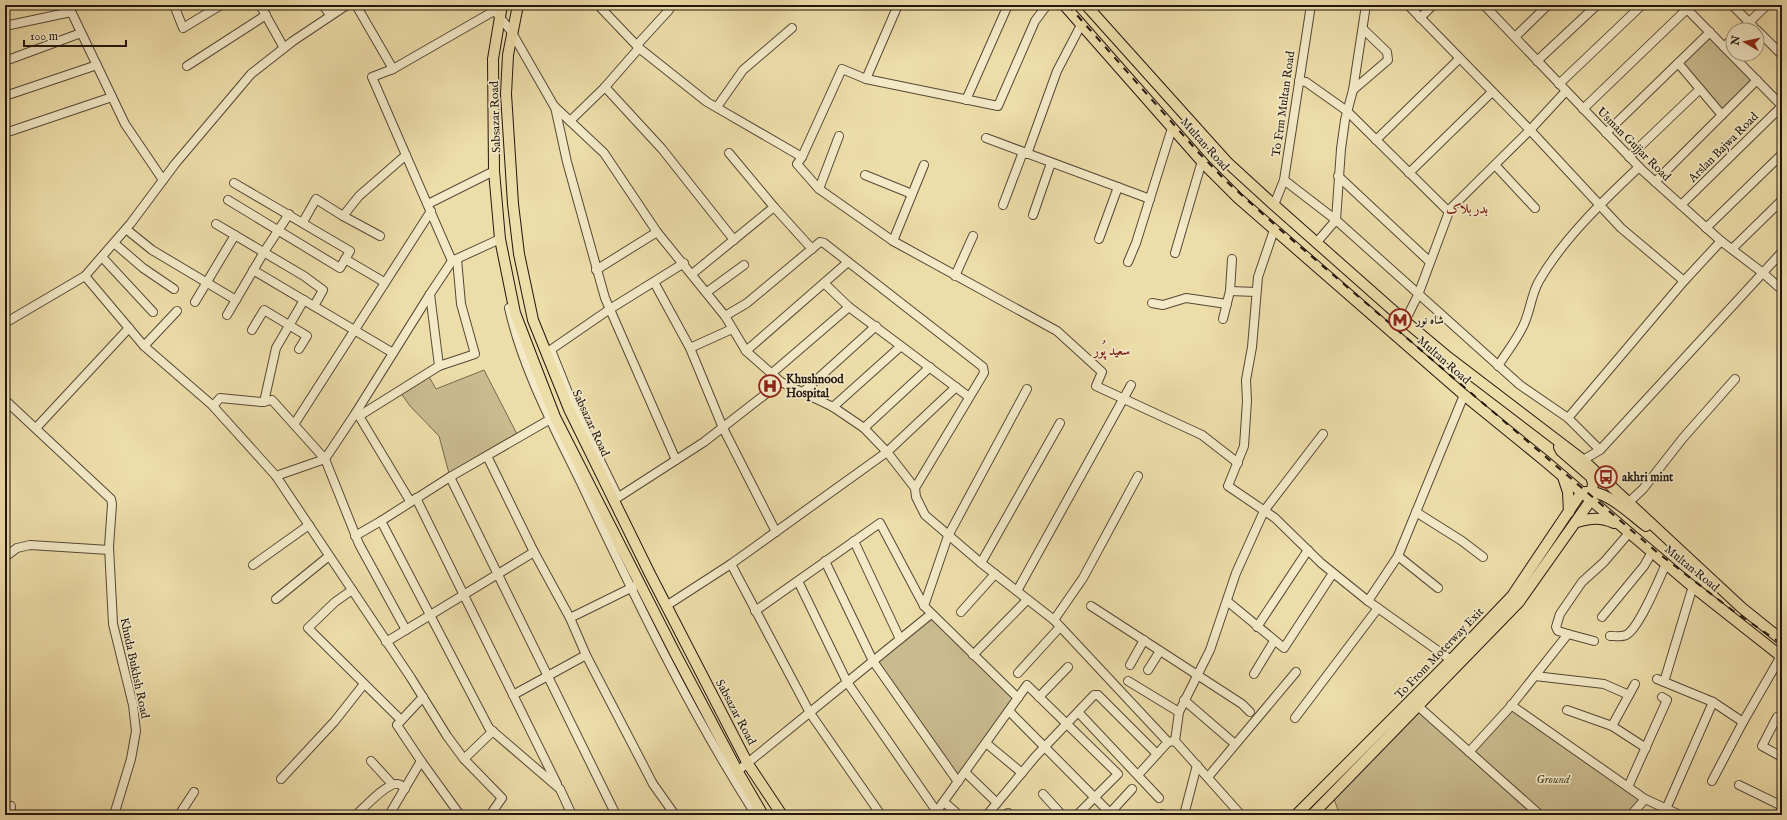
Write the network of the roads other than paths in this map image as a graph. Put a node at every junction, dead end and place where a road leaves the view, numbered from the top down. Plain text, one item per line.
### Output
1 (174, 5) edge
2 (220, 5) edge
3 (260, 5) edge
4 (323, 5) edge
5 (347, 5) edge
6 (356, 5) edge
7 (518, 5) edge
8 (598, 5) edge
9 (668, 5) edge
10 (898, 5) edge
11 (1008, 5) edge
12 (1047, 5) edge
13 (1064, 5) edge
14 (1086, 5) edge
15 (1311, 5) edge
16 (1366, 5) edge
17 (1408, 5) edge
18 (1433, 5) edge
19 (1548, 5) edge
20 (1597, 5) edge
21 (1642, 5) edge
22 (1732, 5) edge
23 (1767, 5) edge
24 (1490, 7) edge
25 (1685, 7) edge
26 (70, 8) edge
27 (496, 9) edge
28 (266, 15) junction
29 (330, 15) junction
30 (1420, 18) junction
31 (1749, 22) joint
32 (1081, 24) junction
33 (5, 26) edge
34 (792, 28) dead end
35 (1363, 29) junction
36 (511, 31) junction
37 (1710, 32) junction
38 (81, 33) junction
39 (1515, 37) junction
40 (1765, 38) edge
41 (638, 46) junction
42 (1724, 47) joint
43 (284, 48) junction
44 (1782, 56) edge
45 (1459, 59) junction
46 (5, 61) edge
47 (1537, 61) junction
48 (1678, 63) junction
49 (97, 65) junction
50 (188, 66) dead end
51 (393, 69) junction
52 (866, 79) junction
53 (1757, 80) junction
54 (1299, 81) junction
55 (1559, 84) junction
56 (605, 87) junction
57 (1700, 89) junction
58 (1353, 90) junction
59 (1566, 91) junction
60 (1492, 92) junction
61 (5, 96) edge
62 (112, 97) junction
63 (966, 100) junction
64 (554, 106) junction
65 (1782, 106) edge
66 (717, 107) junction
67 (1583, 109) junction
68 (1347, 111) junction
69 (1722, 115) junction
70 (570, 122) junction
71 (1172, 128) junction
72 (1530, 130) junction
73 (5, 133) edge
74 (1606, 133) junction
75 (839, 136) dead end
76 (986, 138) dead end
77 (1376, 140) junction
78 (729, 153) dead end
79 (1025, 153) junction
80 (1782, 154) edge
81 (406, 155) junction
82 (802, 157) junction
83 (1629, 157) junction
84 (1202, 161) junction
85 (1051, 163) junction
86 (924, 165) dead end
87 (1495, 165) junction
88 (1638, 167) junction
89 (492, 172) junction
90 (1410, 173) junction
91 (865, 175) dead end
92 (1338, 176) junction
93 (163, 180) junction
94 (1284, 180) junction
95 (1655, 182) junction
96 (234, 183) dead end
97 (1118, 187) junction
98 (818, 189) junction
99 (912, 194) junction
100 (1150, 199) junction
101 (228, 200) dead end
102 (1782, 200) edge
103 (1003, 205) dead end
104 (1274, 205) junction
105 (1599, 205) junction
106 (1681, 205) junction
107 (429, 207) junction
108 (774, 207) junction
109 (1535, 208) dead end
110 (1449, 212) junction
111 (289, 214) junction
112 (1033, 215) dead end
113 (343, 216) junction
114 (1336, 220) junction
115 (303, 222) junction
116 (216, 224) dead end
117 (1706, 228) junction
118 (126, 229) junction
119 (279, 230) junction
120 (1274, 230) junction
121 (657, 232) junction
122 (235, 235) junction
123 (380, 236) dead end
124 (973, 236) dead end
125 (1099, 239) dead end
126 (498, 240) junction
127 (734, 240) junction
128 (893, 241) junction
129 (1721, 241) junction
130 (1317, 242) junction
131 (114, 243) junction
132 (812, 249) junction
133 (1732, 249) junction
134 (264, 252) junction
135 (1782, 252) edge
136 (1175, 253) dead end
137 (102, 257) junction
138 (345, 259) junction
139 (1232, 259) dead end
140 (455, 260) junction
141 (848, 262) junction
142 (1128, 262) dead end
143 (1430, 262) junction
144 (684, 263) junction
145 (744, 265) dead end
146 (253, 270) junction
147 (596, 270) junction
148 (1763, 273) junction
149 (692, 274) junction
150 (85, 276) junction
151 (955, 276) junction
152 (1684, 281) junction
153 (207, 282) junction
154 (384, 282) junction
155 (654, 282) junction
156 (824, 283) junction
157 (1781, 287) edge
158 (174, 289) dead end
159 (1230, 291) junction
160 (707, 292) junction
161 (1256, 292) junction
162 (430, 294) junction
163 (1418, 294) junction
164 (236, 300) junction
165 (304, 300) junction
166 (195, 302) dead end
167 (1152, 303) dead end
168 (1227, 304) junction
169 (314, 306) junction
170 (850, 307) junction
171 (610, 309) junction
172 (177, 311) dead end
173 (153, 312) dead end
174 (227, 315) dead end
175 (725, 316) junction
176 (1223, 318) dead end
177 (1405, 321) junction
178 (5, 324) edge
179 (290, 324) junction
180 (876, 326) junction
181 (129, 328) junction
182 (354, 329) junction
183 (732, 329) junction
184 (252, 330) dead end
185 (144, 346) junction
186 (902, 346) junction
187 (690, 348) junction
188 (299, 349) dead end
189 (548, 351) junction
190 (746, 351) junction
191 (393, 353) junction
192 (439, 366) junction
193 (1498, 366) junction
194 (930, 367) junction
195 (771, 374) junction
196 (1735, 380) dead end
197 (781, 382) junction
198 (1131, 385) dead end
199 (956, 387) junction
200 (1027, 389) dead end
201 (803, 392) junction
202 (1464, 395) junction
203 (969, 397) junction
204 (1124, 399) junction
205 (5, 400) edge
206 (264, 402) junction
207 (214, 406) junction
208 (833, 407) junction
209 (357, 415) junction
210 (553, 418) junction
211 (1568, 418) junction
212 (295, 423) junction
213 (1060, 424) dead end
214 (36, 428) junction
215 (723, 428) junction
216 (864, 428) junction
217 (1323, 434) dead end
218 (1556, 439) junction
219 (1600, 450) junction
220 (887, 452) junction
221 (487, 456) junction
222 (325, 459) junction
223 (676, 460) junction
224 (1583, 460) junction
225 (1238, 463) junction
226 (276, 476) junction
227 (1138, 476) dead end
228 (1562, 476) junction
229 (450, 477) junction
230 (915, 488) junction
231 (1582, 493) junction
232 (1592, 496) junction
233 (616, 499) junction
234 (413, 500) junction
235 (1629, 502) junction
236 (1264, 511) junction
237 (1416, 512) junction
238 (1569, 512) junction
239 (622, 518) junction
240 (381, 521) junction
241 (1577, 522) junction
242 (309, 525) junction
243 (611, 525) junction
244 (1620, 525) junction
245 (776, 532) junction
246 (1629, 533) junction
247 (1662, 534) junction
248 (355, 536) junction
249 (948, 536) junction
250 (854, 541) junction
251 (109, 550) junction
252 (1308, 550) junction
253 (534, 552) junction
254 (1652, 552) junction
255 (329, 556) junction
256 (1398, 556) junction
257 (5, 557) edge
258 (1483, 557) dead end
259 (825, 561) junction
260 (981, 563) junction
261 (730, 564) junction
262 (1666, 564) junction
263 (253, 565) dead end
264 (1333, 573) junction
265 (498, 574) junction
266 (994, 574) junction
267 (798, 581) junction
268 (635, 586) junction
269 (1693, 586) junction
270 (1438, 588) dead end
271 (352, 590) junction
272 (1017, 592) junction
273 (463, 595) junction
274 (276, 599) dead end
275 (1027, 600) junction
276 (1226, 601) junction
277 (1368, 601) junction
278 (666, 606) junction
279 (924, 606) junction
280 (1091, 606) dead end
281 (1378, 608) junction
282 (755, 611) junction
283 (961, 612) dead end
284 (931, 614) junction
285 (430, 616) junction
286 (1602, 617) dead end
287 (570, 618) junction
288 (1054, 620) junction
289 (1060, 627) junction
290 (1257, 627) junction
291 (406, 630) junction
292 (1568, 634) junction
293 (1610, 636) dead end
294 (900, 639) junction
295 (1144, 640) junction
296 (1782, 640) edge
297 (1274, 641) junction
298 (1594, 641) dead end
299 (386, 642) junction
300 (1160, 651) junction
301 (586, 655) junction
302 (973, 655) junction
303 (1782, 656) edge
304 (1451, 660) junction
305 (873, 661) junction
306 (1130, 665) dead end
307 (1068, 667) dead end
308 (1148, 670) dead end
309 (1296, 672) dead end
310 (1018, 673) dead end
311 (1197, 674) junction
312 (1254, 674) dead end
313 (549, 676) junction
314 (1535, 676) junction
315 (1128, 681) dead end
316 (848, 682) junction
317 (364, 684) junction
318 (1636, 684) dead end
319 (514, 695) junction
320 (1629, 695) junction
321 (423, 697) junction
322 (1039, 697) junction
323 (1018, 698) junction
324 (1662, 698) dead end
325 (1184, 700) junction
326 (1713, 702) junction
327 (1511, 706) junction
328 (1419, 707) junction
329 (1567, 710) dead end
330 (1009, 711) junction
331 (1078, 712) junction
332 (1179, 712) junction
333 (1250, 712) dead end
334 (810, 713) junction
335 (1295, 718) dead end
336 (401, 720) junction
337 (1782, 720) edge
338 (1743, 722) junction
339 (1067, 724) junction
340 (1612, 726) junction
341 (493, 731) junction
342 (1171, 742) junction
343 (986, 743) junction
344 (1236, 744) junction
345 (1044, 748) junction
346 (1646, 748) junction
347 (1469, 752) junction
348 (1157, 754) junction
349 (1782, 756) edge
350 (464, 759) junction
351 (371, 761) dead end
352 (420, 761) junction
353 (748, 764) junction
354 (1197, 765) junction
355 (965, 772) junction
356 (1022, 773) junction
357 (735, 774) junction
358 (1138, 775) junction
359 (1208, 776) junction
360 (281, 779) dead end
361 (1712, 781) dead end
362 (958, 782) junction
363 (392, 784) junction
364 (1739, 785) dead end
365 (1628, 787) junction
366 (560, 788) junction
367 (405, 789) junction
368 (1132, 790) dead end
369 (194, 792) dead end
370 (1043, 794) dead end
371 (1095, 797) junction
372 (1159, 798) dead end
373 (1645, 799) junction
374 (944, 802) junction
375 (997, 803) junction
376 (12, 806) dead end
377 (1782, 806) edge
378 (1666, 809) junction
379 (935, 813) edge
380 (1079, 813) dead end
381 (1111, 814) edge
382 (10, 815) edge
383 (114, 815) edge
384 (179, 815) edge
385 (356, 815) edge
386 (389, 815) edge
387 (460, 815) edge
388 (490, 815) edge
389 (572, 815) edge
390 (616, 815) edge
391 (674, 815) edge
392 (756, 815) edge
393 (763, 815) edge
394 (782, 815) edge
395 (881, 815) edge
396 (959, 815) edge
397 (987, 815) edge
398 (1062, 815) edge
399 (1184, 815) edge
400 (1241, 815) edge
401 (1296, 815) edge
402 (1312, 815) edge
403 (1540, 815) edge
404 (1631, 815) edge
405 (1678, 815) edge

1 - 2 street
3 - 28 street
4 - 29 street
5 - 29 street
6 - 51 street
7 - 36 main road, Sabsazar Road
8 - 41 street
9 - 41 street
10 - 52 street
11 - 63 street
12 - 63 street
13 - 32 main road, Multan Road
14 - 104 main road, Multan Road
15 - 54 street, To Frm Multan Road
16 - 35 street
17 - 30 street
18 - 30 street
19 - 39 street
20 - 47 street
21 - 55 street
22 - 31 street
23 - 31 street
24 - 39 street, Usman Gujjar Road
25 - 37 street
25 - 67 street
26 - 33 street
26 - 38 street
27 - 36 street
27 - 51 street
27 - 89 main road, Sabsazar Road
28 - 43 street
28 - 50 street
29 - 43 street
30 - 45 street
32 - 71 main road, Multan Road
32 - 79 street
34 - 66 street
35 - 58 street
35 - 58 street
36 - 64 street
36 - 189 main road, Sabsazar Road
37 - 42 street
37 - 48 street
38 - 46 street
38 - 49 street
39 - 47 street, Usman Gujjar Road
40 - 44 street
41 - 56 street
41 - 66 street
42 - 53 street
43 - 93 street
45 - 60 street
45 - 77 street
47 - 55 street, Usman Gujjar Road
48 - 57 street
48 - 74 street
49 - 61 street
49 - 62 street
51 - 81 street
52 - 63 street
52 - 82 street
53 - 65 street
53 - 69 street
54 - 68 street
54 - 94 street, To Frm Multan Road
55 - 59 street, Usman Gujjar Road
56 - 70 street
56 - 127 street
57 - 69 street
57 - 83 street
58 - 68 street
59 - 67 street, Usman Gujjar Road
59 - 72 street
60 - 72 street
60 - 90 street
62 - 73 street
62 - 93 street
64 - 70 street
64 - 147 street
65 - 106 street, Arslan Bajwa Road
66 - 82 street
67 - 74 street, Usman Gujjar Road
68 - 77 street
68 - 92 street
69 - 95 street
70 - 121 street
71 - 84 main road, Multan Road
71 - 100 street
72 - 87 street
72 - 105 street
74 - 83 street, Usman Gujjar Road
75 - 98 street
76 - 79 street
77 - 90 street
78 - 108 street
79 - 85 street
79 - 103 street
80 - 117 street
81 - 107 street
81 - 113 street
82 - 98 street
83 - 88 street, Usman Gujjar Road
84 - 120 main road, Multan Road
84 - 136 street
85 - 97 street
85 - 112 street
86 - 99 street
87 - 109 street
87 - 110 street
88 - 95 street, Usman Gujjar Road
88 - 105 street
89 - 107 street
89 - 126 main road, Sabsazar Road
90 - 110 street
91 - 99 street
92 - 114 street
92 - 143 street
93 - 118 street
94 - 104 street, To Frm Multan Road
94 - 114 street
95 - 106 street, Usman Gujjar Road
96 - 111 street
97 - 100 street
97 - 125 street
98 - 128 street
99 - 128 street
100 - 142 street
101 - 119 street
102 - 133 street
104 - 130 main road, Multan Road
105 - 152 street
105 - 193 street
106 - 117 street, Usman Gujjar Road
107 - 140 street
107 - 154 street
108 - 127 street
108 - 132 street
110 - 143 street
111 - 115 street
111 - 119 street
113 - 115 street
113 - 123 street
114 - 130 street
114 - 163 street
115 - 138 street
116 - 122 street
117 - 129 street, Usman Gujjar Road
118 - 131 street
118 - 153 street
119 - 134 street
119 - 138 street
120 - 161 street
120 - 202 main road, Multan Road
121 - 144 street
121 - 147 street
122 - 134 street
122 - 153 street
124 - 151 street
126 - 140 street
126 - 210 main road, Sabsazar Road
127 - 149 street
128 - 151 street
129 - 133 street, Usman Gujjar Road
129 - 152 street
130 - 177 main road, Multan Road
131 - 137 street
131 - 158 street
132 - 141 street
132 - 175 street
133 - 148 street, Usman Gujjar Road
134 - 146 street
134 - 169 street
135 - 148 street
137 - 150 street
137 - 173 street
138 - 154 street
139 - 159 street
140 - 162 street
140 - 192 street
141 - 156 street
141 - 203 street
143 - 163 street
144 - 149 street
144 - 155 street
145 - 160 street
146 - 164 street
146 - 165 street
147 - 171 street
148 - 157 street, Usman Gujjar Road
148 - 219 street
149 - 160 street
150 - 178 street
150 - 181 street
151 - 204 street
152 - 211 street
153 - 164 street
153 - 166 street
154 - 182 street
155 - 171 street
155 - 187 street
156 - 170 street
156 - 190 street
159 - 161 street
159 - 168 street
160 - 175 street
161 - 225 street
162 - 191 street
162 - 192 street
163 - 177 street
163 - 193 street
164 - 174 street
165 - 169 street
165 - 179 street
167 - 168 street
168 - 176 street
169 - 182 street
170 - 180 street
170 - 195 street
171 - 189 street
171 - 223 street
172 - 185 street
175 - 183 street
177 - 218 main road, Multan Road
179 - 184 street
179 - 188 street
179 - 206 street
180 - 186 street
180 - 201 street
181 - 185 street
181 - 214 street
182 - 191 street
182 - 212 street
183 - 187 street
183 - 190 street
185 - 207 street
186 - 194 street
186 - 208 street
187 - 215 street
189 - 233 main road, Sabsazar Road
190 - 195 street
191 - 209 street
192 - 209 street
193 - 211 street
194 - 199 street
194 - 216 street
195 - 197 street
196 - 235 street
197 - 201 street
197 - 215 street
198 - 204 street
199 - 203 street
199 - 220 street
200 - 249 street
201 - 208 street
202 - 228 main road, Multan Road
202 - 237 street
203 - 230 street
204 - 225 street
204 - 272 street
205 - 214 street, Khuda Bukhsh Road
206 - 207 street
206 - 212 street
207 - 226 street
208 - 216 street
209 - 222 street
209 - 234 street
210 - 221 street
210 - 243 main road, Sabsazar Road
210 - 268 street
211 - 219 street
212 - 222 street
213 - 260 street
214 - 251 street, Khuda Bukhsh Road
215 - 223 street
215 - 245 street
216 - 220 street
217 - 236 street
218 - 224 main road, Multan Road
218 - 232 main road
219 - 224 street
220 - 230 street
220 - 245 street
221 - 229 street
221 - 253 street
222 - 226 street
222 - 248 street
223 - 233 street
224 - 235 main road, Multan Road
225 - 236 street
226 - 242 street
227 - 288 street
228 - 231 main road, Multan Road
228 - 238 main road
229 - 234 street
229 - 265 street
230 - 249 street
231 - 232 main road, Multan Road
231 - 238 main road, To From Moterway Exit
232 - 241 main road, To From Moterway Exit
232 - 244 main road, Multan Road
232 - 247 main road
233 - 239 main road, Sabsazar Road
234 - 240 street
234 - 273 street
235 - 247 main road, Multan Road
236 - 252 street
236 - 276 street
237 - 256 street
237 - 258 street
238 - 304 main road, To From Moterway Exit
239 - 243 main road
239 - 278 main road, Sabsazar Road
240 - 248 street
240 - 285 street
241 - 244 main road
241 - 328 main road, To From Moterway Exit
242 - 255 street
242 - 263 street
243 - 268 main road, Sabsazar Road
244 - 246 main road, Multan Road
245 - 261 street
246 - 254 main road, Multan Road
246 - 292 street
247 - 296 main road, Multan Road
248 - 291 street
249 - 260 street
249 - 279 street
250 - 259 street
250 - 279 street
250 - 294 street
251 - 257 street
251 - 383 street, Khuda Bukhsh Road
252 - 264 street
252 - 290 street
253 - 265 street
253 - 287 street
254 - 262 main road, Multan Road
254 - 286 street
255 - 271 street
255 - 274 street
256 - 270 street
256 - 277 street
259 - 267 street
259 - 305 street
260 - 266 street
261 - 278 street
261 - 282 street
262 - 269 main road, Multan Road
262 - 293 street
264 - 277 street
264 - 297 street
265 - 273 street
265 - 313 street
266 - 272 street
266 - 283 street
267 - 282 street
267 - 316 street
268 - 287 street
268 - 357 main road, Sabsazar Road
269 - 303 main road, Multan Road
269 - 326 street
271 - 299 street
271 - 317 street
272 - 275 street
273 - 285 street
273 - 319 street
275 - 288 street
275 - 302 street
276 - 290 street
276 - 311 street
277 - 281 street
278 - 353 main road, Sabsazar Road
279 - 284 street
280 - 295 street
281 - 304 street
281 - 335 street
282 - 334 street
284 - 294 street
284 - 302 street
285 - 291 street
285 - 341 street
287 - 301 street
288 - 289 street
289 - 310 street
289 - 342 street
290 - 297 street
291 - 299 street
292 - 298 street
292 - 314 street
294 - 305 street
295 - 300 street
295 - 306 street
297 - 312 street
299 - 321 street
300 - 308 street
300 - 311 street
301 - 313 street
301 - 391 street
302 - 323 street
303 - 338 street
304 - 401 main road, To From Moterway Exit
305 - 316 street
305 - 362 street
307 - 322 street
309 - 344 street
311 - 325 street
311 - 333 street
313 - 319 street
313 - 390 street
314 - 320 street
314 - 327 street
315 - 332 street
316 - 334 street
316 - 379 street
317 - 336 street
317 - 360 street
318 - 320 street
319 - 366 street
320 - 340 street
321 - 336 street
321 - 350 street
322 - 323 street
322 - 339 street
323 - 330 street
324 - 346 street
325 - 332 street
325 - 344 street
326 - 338 street
326 - 378 street
327 - 347 street
327 - 365 street
328 - 347 street
328 - 402 main road, To From Moterway Exit
329 - 340 street
330 - 343 street
330 - 345 street
331 - 339 street
331 - 348 street
331 - 358 street
332 - 342 street
334 - 353 street
334 - 395 street
336 - 352 street
337 - 349 street
338 - 361 street
339 - 345 street
339 - 371 street
340 - 346 street
341 - 350 street
341 - 366 street
342 - 348 street
342 - 354 street
343 - 355 street
343 - 356 street
344 - 359 street
345 - 356 street
345 - 371 street
346 - 365 street
347 - 403 street
348 - 358 street
350 - 388 street
351 - 363 street
352 - 367 street
352 - 387 street
353 - 357 street
353 - 394 main road, Sabsazar Road
354 - 359 street
354 - 399 street
355 - 362 street
355 - 375 street
356 - 375 street
357 - 392 street
357 - 393 main road, Sabsazar Road
358 - 372 street
359 - 400 street
362 - 374 street
363 - 367 street
363 - 385 street
364 - 377 street
365 - 373 street
366 - 389 street
367 - 386 street
368 - 381 street
369 - 384 street
370 - 398 street
371 - 380 street
371 - 381 street
373 - 378 street
373 - 404 street
374 - 379 street
374 - 396 street
375 - 397 street
376 - 382 street
378 - 405 street

